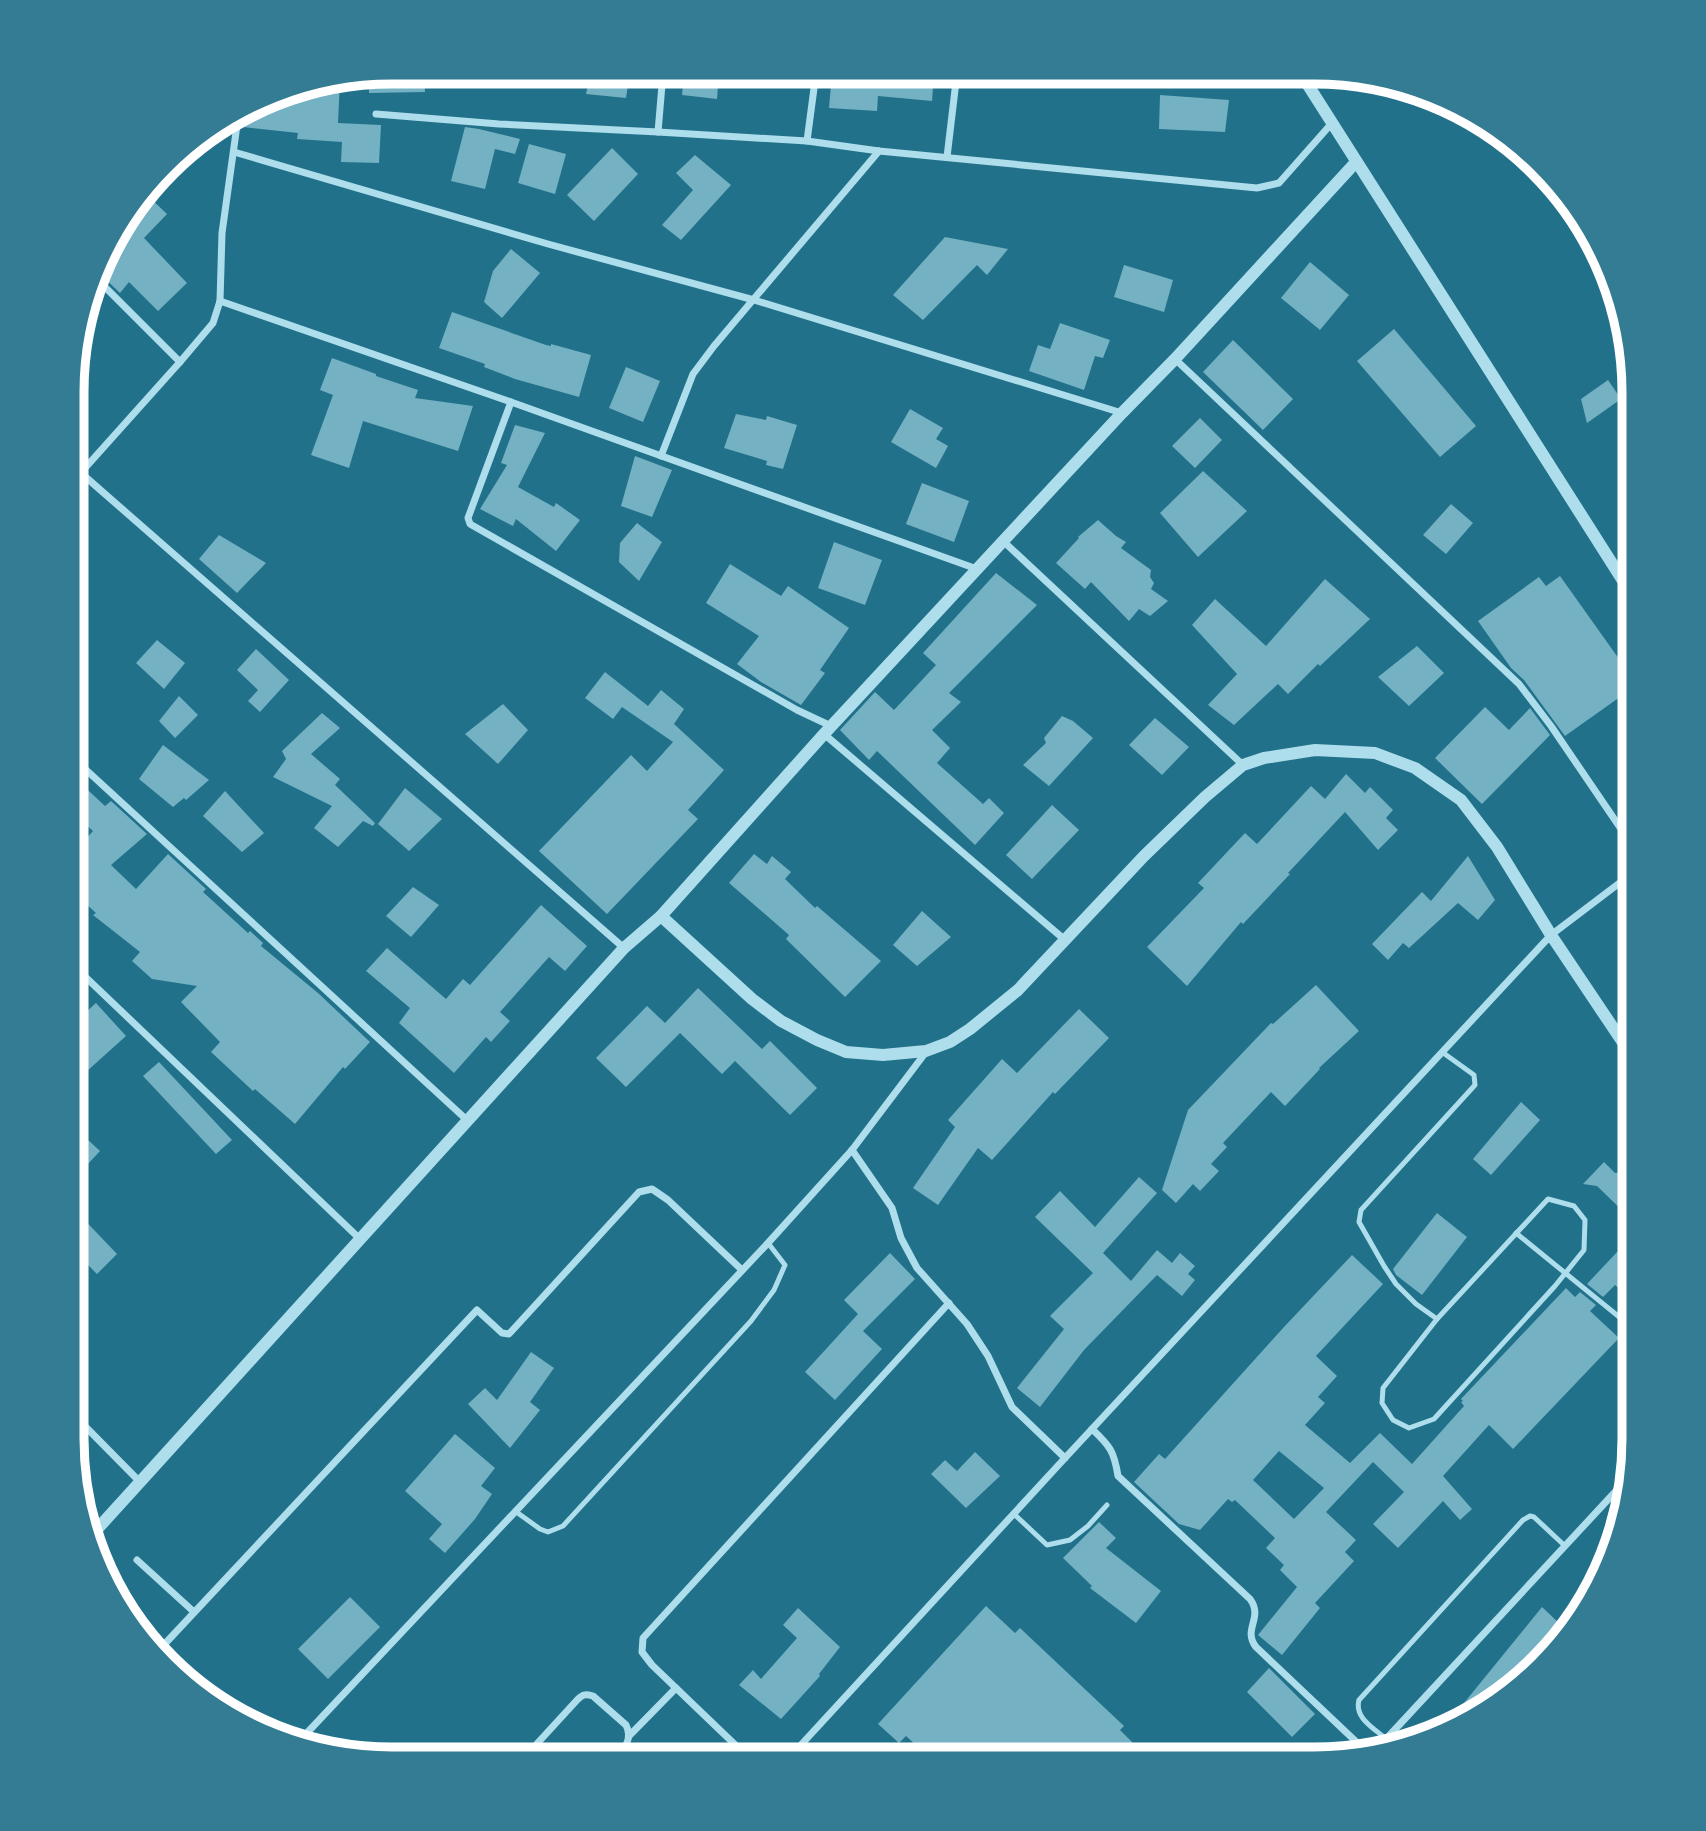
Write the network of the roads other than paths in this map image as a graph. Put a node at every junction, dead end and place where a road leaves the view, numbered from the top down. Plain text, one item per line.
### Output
1 (662, 84) edge
2 (815, 84) edge
3 (956, 84) edge
4 (1307, 84) edge
5 (376, 114) dead end
6 (1332, 123) junction
7 (237, 126) edge
8 (658, 132) junction
9 (807, 141) junction
10 (879, 150) junction
11 (234, 152) junction
12 (947, 157) junction
13 (1356, 162) junction
14 (103, 285) edge
15 (754, 300) junction
16 (220, 301) junction
17 (1175, 359) junction
18 (180, 362) junction
19 (511, 402) junction
20 (1122, 413) junction
21 (661, 456) junction
22 (84, 469) edge
23 (84, 479) edge
24 (1003, 541) junction
25 (977, 569) junction
26 (1622, 579) edge
27 (828, 730) junction
28 (1243, 765) junction
29 (84, 768) edge
30 (1622, 830) edge
31 (1622, 881) edge
32 (661, 916) junction
33 (1551, 935) junction
34 (1065, 940) junction
35 (624, 948) junction
36 (84, 976) edge
37 (1622, 1041) edge
38 (926, 1051) junction
39 (1442, 1052) junction
40 (468, 1121) junction
41 (852, 1150) junction
42 (1516, 1233) junction
43 (361, 1240) junction
44 (768, 1243) junction
45 (742, 1270) junction
46 (1565, 1274) junction
47 (949, 1303) junction
48 (1437, 1319) junction
49 (1622, 1319) edge
50 (84, 1425) edge
51 (1092, 1429) junction
52 (1065, 1458) junction
53 (141, 1482) junction
54 (1618, 1489) edge
55 (1107, 1505) dead end
56 (515, 1511) junction
57 (1014, 1514) junction
58 (97, 1529) edge
59 (1565, 1546) junction
60 (137, 1560) dead end
61 (194, 1612) junction
62 (163, 1645) edge
63 (676, 1688) junction
64 (304, 1735) edge
65 (629, 1736) junction
66 (1386, 1739) joint
67 (1358, 1744) edge
68 (534, 1747) edge
69 (625, 1747) edge
70 (737, 1747) edge
71 (799, 1747) edge

1 - 8 street
2 - 9 street
3 - 12 street
4 - 6 street
5 - 8 street
6 - 12 street
6 - 13 street
7 - 11 street
8 - 9 street
9 - 10 street
10 - 12 street
10 - 15 street
11 - 15 street
11 - 16 street
13 - 17 street
13 - 26 street
14 - 18 street
15 - 20 street
15 - 21 street
16 - 18 street
16 - 19 street
17 - 20 street
17 - 30 street
18 - 22 street
19 - 21 street
19 - 27 street
20 - 24 street
21 - 25 street
23 - 35 street
24 - 25 street
24 - 28 street
25 - 27 street
27 - 32 street
27 - 34 street
28 - 33 street
28 - 34 street
29 - 40 street
31 - 33 street
32 - 35 street
32 - 38 street
33 - 37 street
33 - 39 street
34 - 38 street
35 - 40 street
36 - 43 street
38 - 41 street
39 - 48 lane
39 - 51 street
40 - 43 street
41 - 44 street
41 - 47 street
42 - 46 lane
42 - 46 lane
42 - 48 lane
43 - 53 street
44 - 45 street
44 - 56 lane
45 - 56 street
45 - 61 street
46 - 48 lane
46 - 49 lane
47 - 52 street
47 - 63 street
50 - 53 street
51 - 52 street
51 - 67 street
52 - 57 street
53 - 58 street
54 - 59 street
55 - 57 lane
56 - 64 street
57 - 71 street
59 - 66 street
59 - 66 lane
60 - 61 street
61 - 62 street
63 - 65 street
63 - 70 street
65 - 68 street
65 - 69 street

